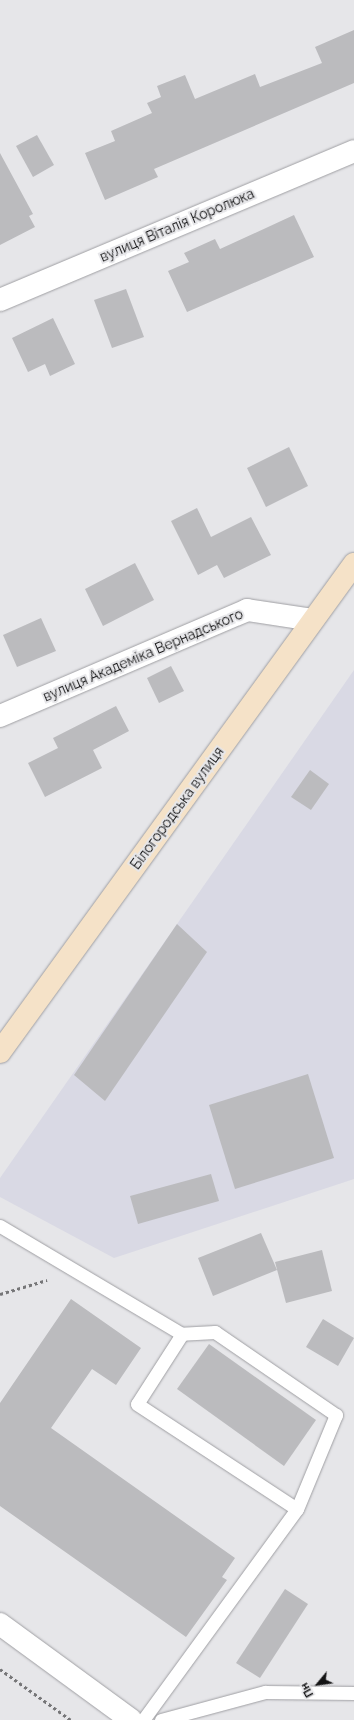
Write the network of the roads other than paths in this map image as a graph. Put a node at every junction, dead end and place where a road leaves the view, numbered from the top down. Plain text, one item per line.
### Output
1 (354, 151) edge
2 (0, 300) edge
3 (354, 564) edge
4 (312, 620) junction
5 (0, 716) edge
6 (0, 1052) edge
7 (0, 1226) edge
8 (182, 1334) junction
9 (297, 1508) junction
10 (0, 1624) edge
11 (354, 1693) edge
12 (131, 1720) edge
13 (143, 1720) edge
14 (161, 1720) edge

1 - 2 street, вулиця Віталія Королюка
3 - 4 street, Білогородська вулиця
4 - 5 street, вулиця Академіка Вернадського
4 - 6 street, Білогородська вулиця
7 - 8 lane
8 - 9 lane
8 - 9 lane
9 - 13 lane
10 - 12 street
11 - 14 lane

